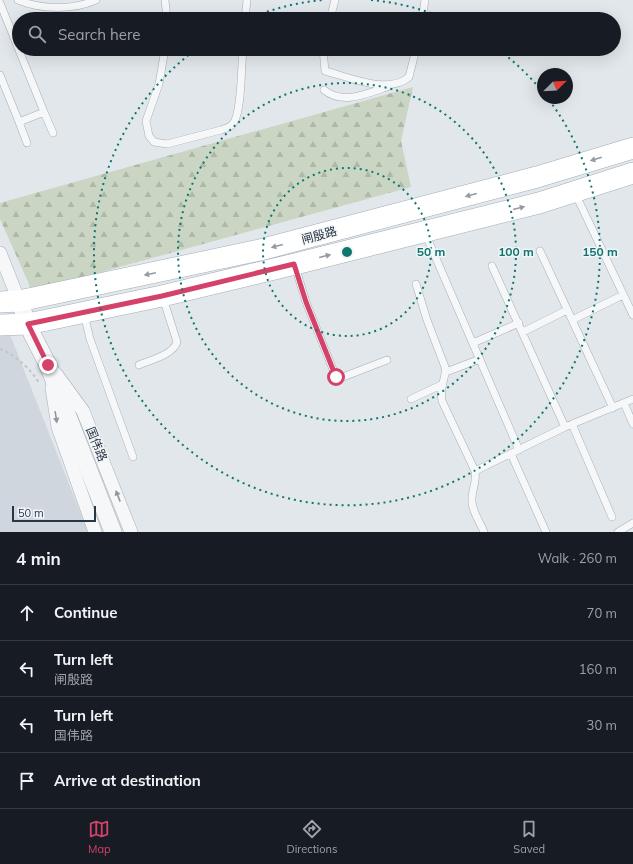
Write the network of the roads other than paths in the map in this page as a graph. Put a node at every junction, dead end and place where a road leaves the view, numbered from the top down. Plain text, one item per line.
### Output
1 (18, 0) edge
2 (165, 0) edge
3 (247, 0) edge
4 (336, 0) edge
5 (426, 0) edge
6 (92, 1) edge
7 (0, 3) edge
8 (166, 12) edge
9 (246, 12) edge
10 (332, 12) edge
11 (423, 12) edge
12 (12, 33) edge
13 (21, 56) edge
14 (165, 56) edge
15 (242, 56) edge
16 (324, 56) edge
17 (414, 56) edge
18 (0, 75) edge
19 (397, 84) junction
20 (324, 90) dead end
21 (44, 112) junction
22 (19, 122) junction
23 (53, 133) dead end
24 (28, 143) dead end
25 (633, 148) edge
26 (633, 173) edge
27 (574, 191) junction
28 (424, 231) junction
29 (540, 251) dead end
30 (0, 253) edge
31 (294, 264) junction
32 (492, 266) dead end
33 (416, 284) dead end
34 (162, 296) junction
35 (628, 298) edge
36 (10, 302) edge
37 (567, 310) junction
38 (83, 312) junction
39 (633, 315) edge
40 (572, 320) junction
41 (518, 323) junction
42 (28, 324) junction
43 (0, 325) edge
44 (523, 332) junction
45 (473, 344) junction
46 (480, 358) junction
47 (387, 360) dead end
48 (48, 365) junction
49 (139, 365) dead end
50 (446, 372) junction
51 (442, 385) junction
52 (411, 399) dead end
53 (633, 399) edge
54 (624, 403) junction
55 (613, 408) junction
56 (572, 424) junction
57 (633, 424) edge
58 (565, 427) junction
59 (519, 450) junction
60 (511, 454) junction
61 (133, 457) dead end
62 (475, 471) junction
63 (612, 517) dead end
64 (633, 523) edge
65 (95, 532) edge
66 (113, 532) edge
67 (131, 532) edge
68 (484, 532) edge
69 (546, 532) edge
70 (618, 532) edge

1 - 6 lane
2 - 8 lane
3 - 9 lane
4 - 10 lane
5 - 11 lane
7 - 12 lane
13 - 21 lane
14 - 15 lane
16 - 19 lane
17 - 19 lane
18 - 22 lane
19 - 20 lane
21 - 22 lane
21 - 23 lane
22 - 24 lane
25 -> 36 main road, 闸殷路
26 - 27 main road, 闸殷路
28 -> 27 main road, 闸殷路
27 - 35 lane
31 -> 28 main road, 闸殷路
28 - 45 lane
29 - 37 lane
30 - 36 street, 国伟路
31 - 34 main road, 闸殷路
31 - 47 lane
32 - 41 lane
33 - 50 lane
34 - 38 main road, 闸殷路
34 - 49 lane
35 - 39 lane
35 - 40 lane
36 - 42 street, 国伟路
37 - 40 lane
37 - 44 lane
38 - 42 main road, 闸殷路
38 - 61 lane
40 - 55 lane
41 - 44 lane
41 - 45 lane
42 - 43 main road, 闸殷路
42 - 48 street, 国伟路
44 - 58 lane
45 - 46 lane
46 - 50 lane
46 - 59 lane
48 -> 65 street, 国伟路
48 - 66 street, 国伟路
67 -> 48 street, 国伟路
50 - 51 lane
51 - 52 lane
51 - 62 lane
53 - 54 lane
54 - 55 lane
54 - 57 lane
55 - 56 lane
56 - 58 lane
56 - 63 lane
58 - 59 lane
59 - 60 lane
60 - 62 lane
60 - 69 lane
62 - 68 lane
64 - 70 lane

